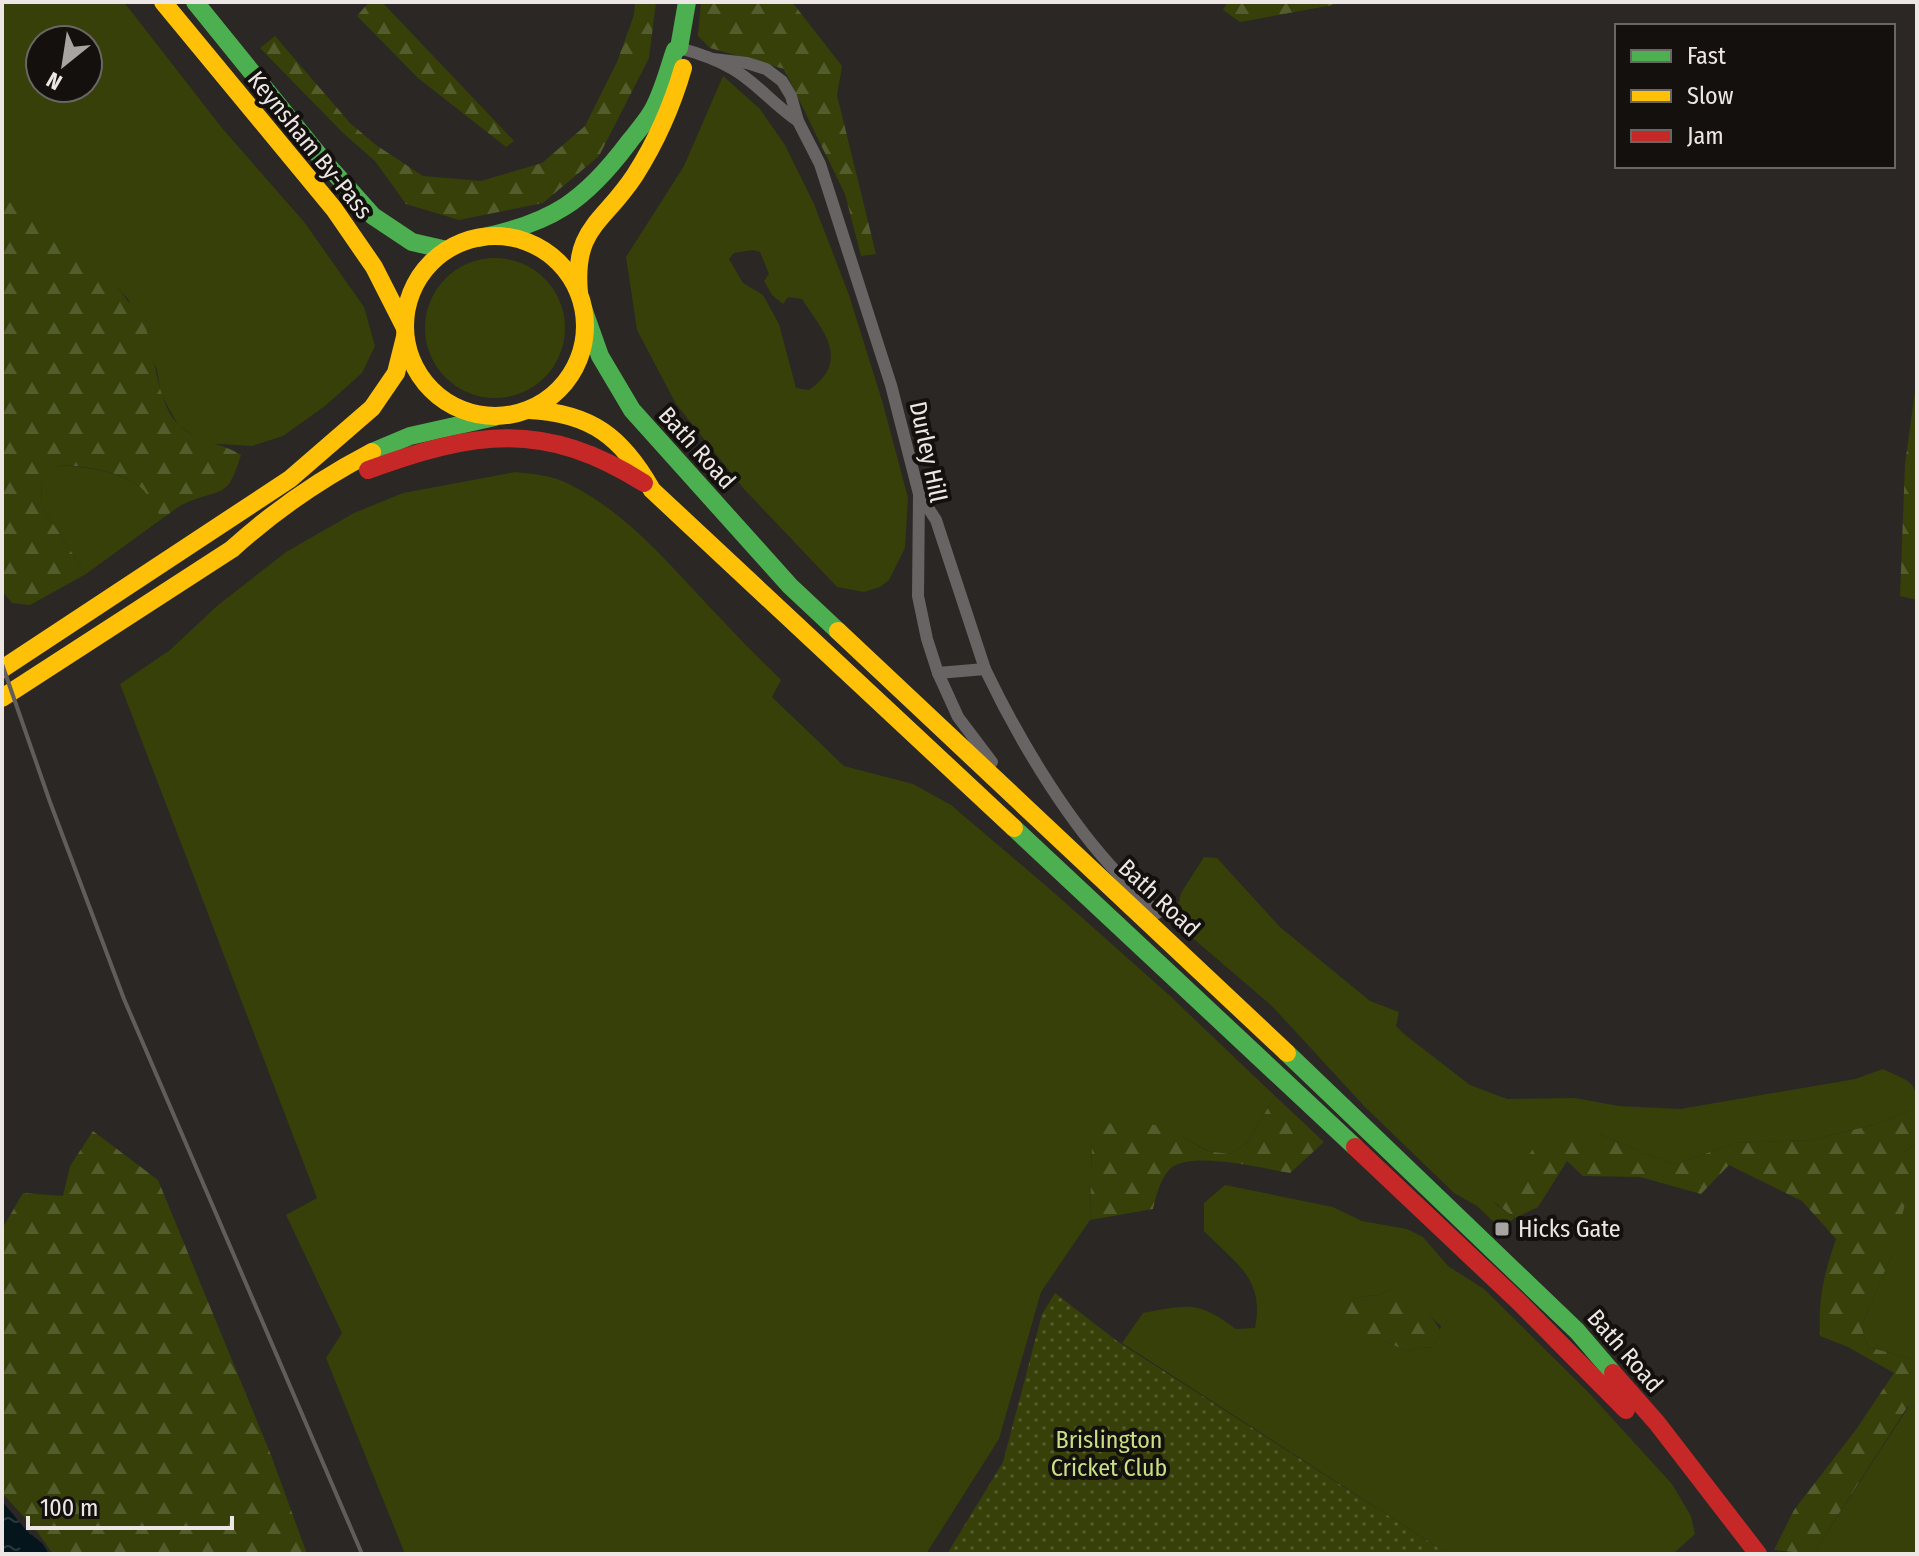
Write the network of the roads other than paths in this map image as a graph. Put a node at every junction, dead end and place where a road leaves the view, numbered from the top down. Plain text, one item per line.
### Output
1 (163, 2) edge
2 (195, 2) edge
3 (687, 2) edge
4 (679, 48) junction
5 (713, 59) junction
6 (798, 121) junction
7 (479, 238) junction
8 (447, 250) junction
9 (582, 302) junction
10 (405, 332) junction
11 (529, 410) junction
12 (495, 417) junction
13 (652, 490) junction
14 (919, 494) junction
15 (245, 537) junction
16 (2, 669) edge
17 (985, 669) junction
18 (938, 673) junction
19 (2, 698) edge
20 (1040, 820) junction
21 (1157, 913) dead end
22 (1426, 1184) junction
23 (1411, 1200) junction
24 (1721, 1509) junction
25 (1758, 1554) edge

1 - 10 main road, Keynsham By-Pass
2 - 8 main road, Keynsham By-Pass
3 - 4 main road
4 - 5 street, Durley Hill
4 - 7 main road
4 - 9 main road
5 - 6 street, Durley Hill
5 - 6 street, Durley Hill
6 - 14 street, Durley Hill
7 - 8 main road
7 - 9 main road
8 - 10 main road
9 - 11 main road
9 - 20 main road, Bath Road
10 - 12 main road
10 - 16 main road
11 - 12 main road
11 - 13 main road, Bath Road
12 - 15 main road
13 - 15 main road
13 - 23 main road, Bath Road
14 - 17 street
14 - 18 street, Durley Hill
15 - 19 main road
17 - 18 street
17 - 21 street
18 - 20 street, Durley Hill
20 - 22 main road, Bath Road
22 - 23 main road
22 - 24 main road, Bath Road
23 - 24 main road, Bath Road
24 - 25 main road, Bath Road

